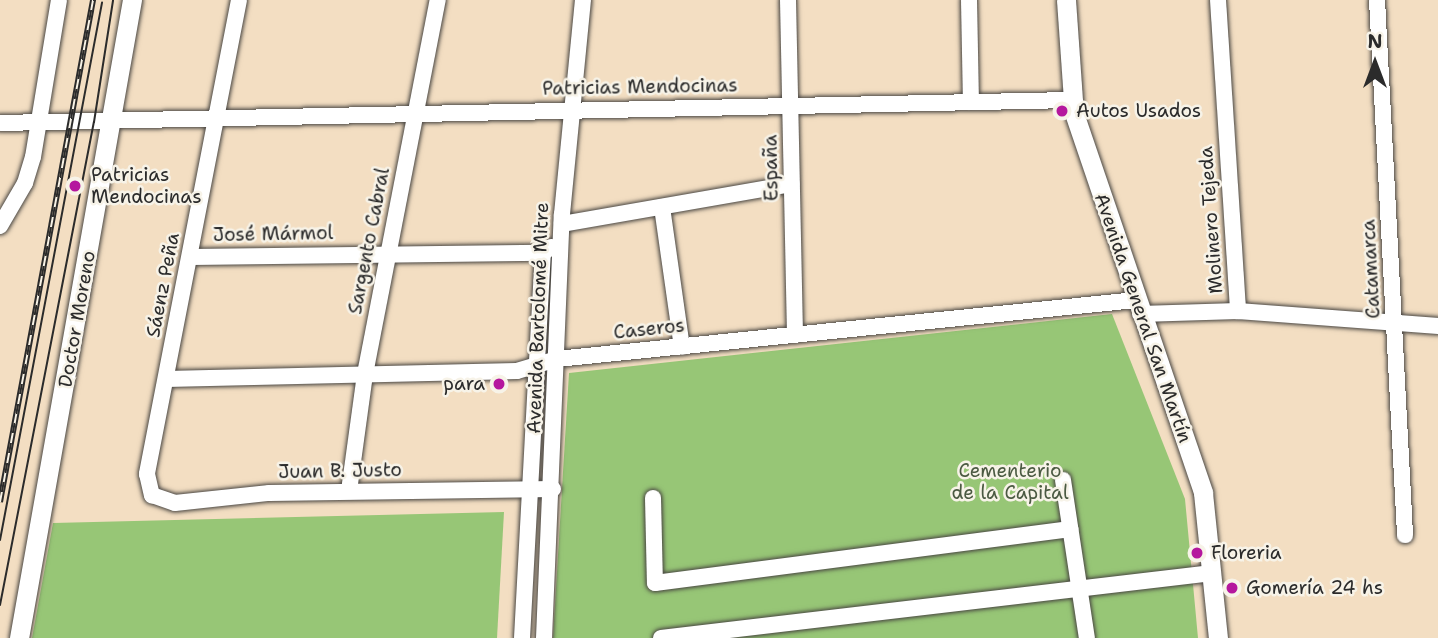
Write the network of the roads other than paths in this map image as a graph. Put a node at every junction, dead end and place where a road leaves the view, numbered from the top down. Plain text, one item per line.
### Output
1 (59, 0) edge
2 (132, 0) edge
3 (239, 0) edge
4 (438, 0) edge
5 (583, 0) edge
6 (788, 0) edge
7 (969, 0) edge
8 (1066, 0) edge
9 (1218, 0) edge
10 (1377, 0) edge
11 (1071, 100) junction
12 (971, 102) junction
13 (791, 105) junction
14 (570, 110) junction
15 (415, 115) junction
16 (216, 118) junction
17 (114, 120) junction
18 (40, 122) junction
19 (0, 123) edge
20 (792, 184) junction
21 (662, 207) junction
22 (0, 226) edge
23 (561, 232) junction
24 (389, 252) junction
25 (543, 253) junction
26 (191, 257) junction
27 (1138, 307) junction
28 (1238, 311) junction
29 (1396, 323) junction
30 (1438, 326) edge
31 (795, 335) junction
32 (682, 347) junction
33 (556, 359) junction
34 (538, 366) junction
35 (365, 374) junction
36 (166, 379) junction
37 (1063, 480) dead end
38 (553, 489) junction
39 (531, 490) junction
40 (349, 491) junction
41 (152, 495) joint
42 (653, 498) dead end
43 (1072, 529) junction
44 (1405, 535) dead end
45 (1212, 573) junction
46 (1081, 588) junction
47 (19, 638) edge
48 (522, 638) edge
49 (544, 638) edge
50 (661, 638) edge
51 (1087, 638) edge
52 (1219, 638) edge

1 - 18 street
2 - 17 main road, Doctor Moreno
3 - 16 street, Sáenz Peña
4 - 15 street, Sargento Cabral
5 - 14 street, Avenida Bartolomé Mitre
6 - 13 street, España
7 - 12 street
8 - 11 main road, Avenida General San Martín
9 - 28 street, Molinero Tejeda
10 - 29 street, Catamarca
11 - 12 street, Patricias Mendocinas
11 - 27 main road, Avenida General San Martín
12 - 13 street, Patricias Mendocinas
13 - 14 street, Patricias Mendocinas
13 - 20 street, España
14 - 15 street, Patricias Mendocinas
14 - 23 street, Avenida Bartolomé Mitre
15 - 16 street, Patricias Mendocinas
15 - 24 street, Sargento Cabral
16 - 17 street, Patricias Mendocinas
16 - 26 street, Sáenz Peña
17 - 18 street, Patricias Mendocinas
17 - 47 main road, Doctor Moreno
18 - 19 street, Patricias Mendocinas
18 - 22 street
20 - 21 street
20 - 31 street, España
21 - 23 street
21 - 32 street
23 - 25 street
23 - 33 street, Avenida Bartolomé Mitre
24 - 25 street, José Mármol
24 - 26 street, José Mármol
24 - 35 street, Sargento Cabral
25 - 34 street, Avenida Bartolomé Mitre
26 - 36 street, Sáenz Peña
27 - 28 street, Caseros
27 - 31 street, Caseros
27 - 45 main road, Avenida General San Martín
28 - 29 street, Caseros
29 - 30 street, Caseros
29 - 44 street, Catamarca
31 - 32 street, Caseros
32 - 33 street, Caseros
33 - 34 street, Caseros
33 - 38 street, Avenida Bartolomé Mitre
34 - 35 street, Caseros
34 - 39 street, Avenida Bartolomé Mitre
35 - 36 street, Caseros
35 - 40 street, Sargento Cabral
36 - 41 street, Sáenz Peña
37 - 43 street
38 - 39 street, Juan B. Justo
38 - 49 street, Avenida Bartolomé Mitre
39 - 40 street, Juan B. Justo
39 - 48 street, Avenida Bartolomé Mitre
40 - 41 street, Juan B. Justo
42 - 43 street
43 - 46 street
45 - 46 street
45 - 52 main road, Avenida General San Martín
46 - 50 street
46 - 51 street

